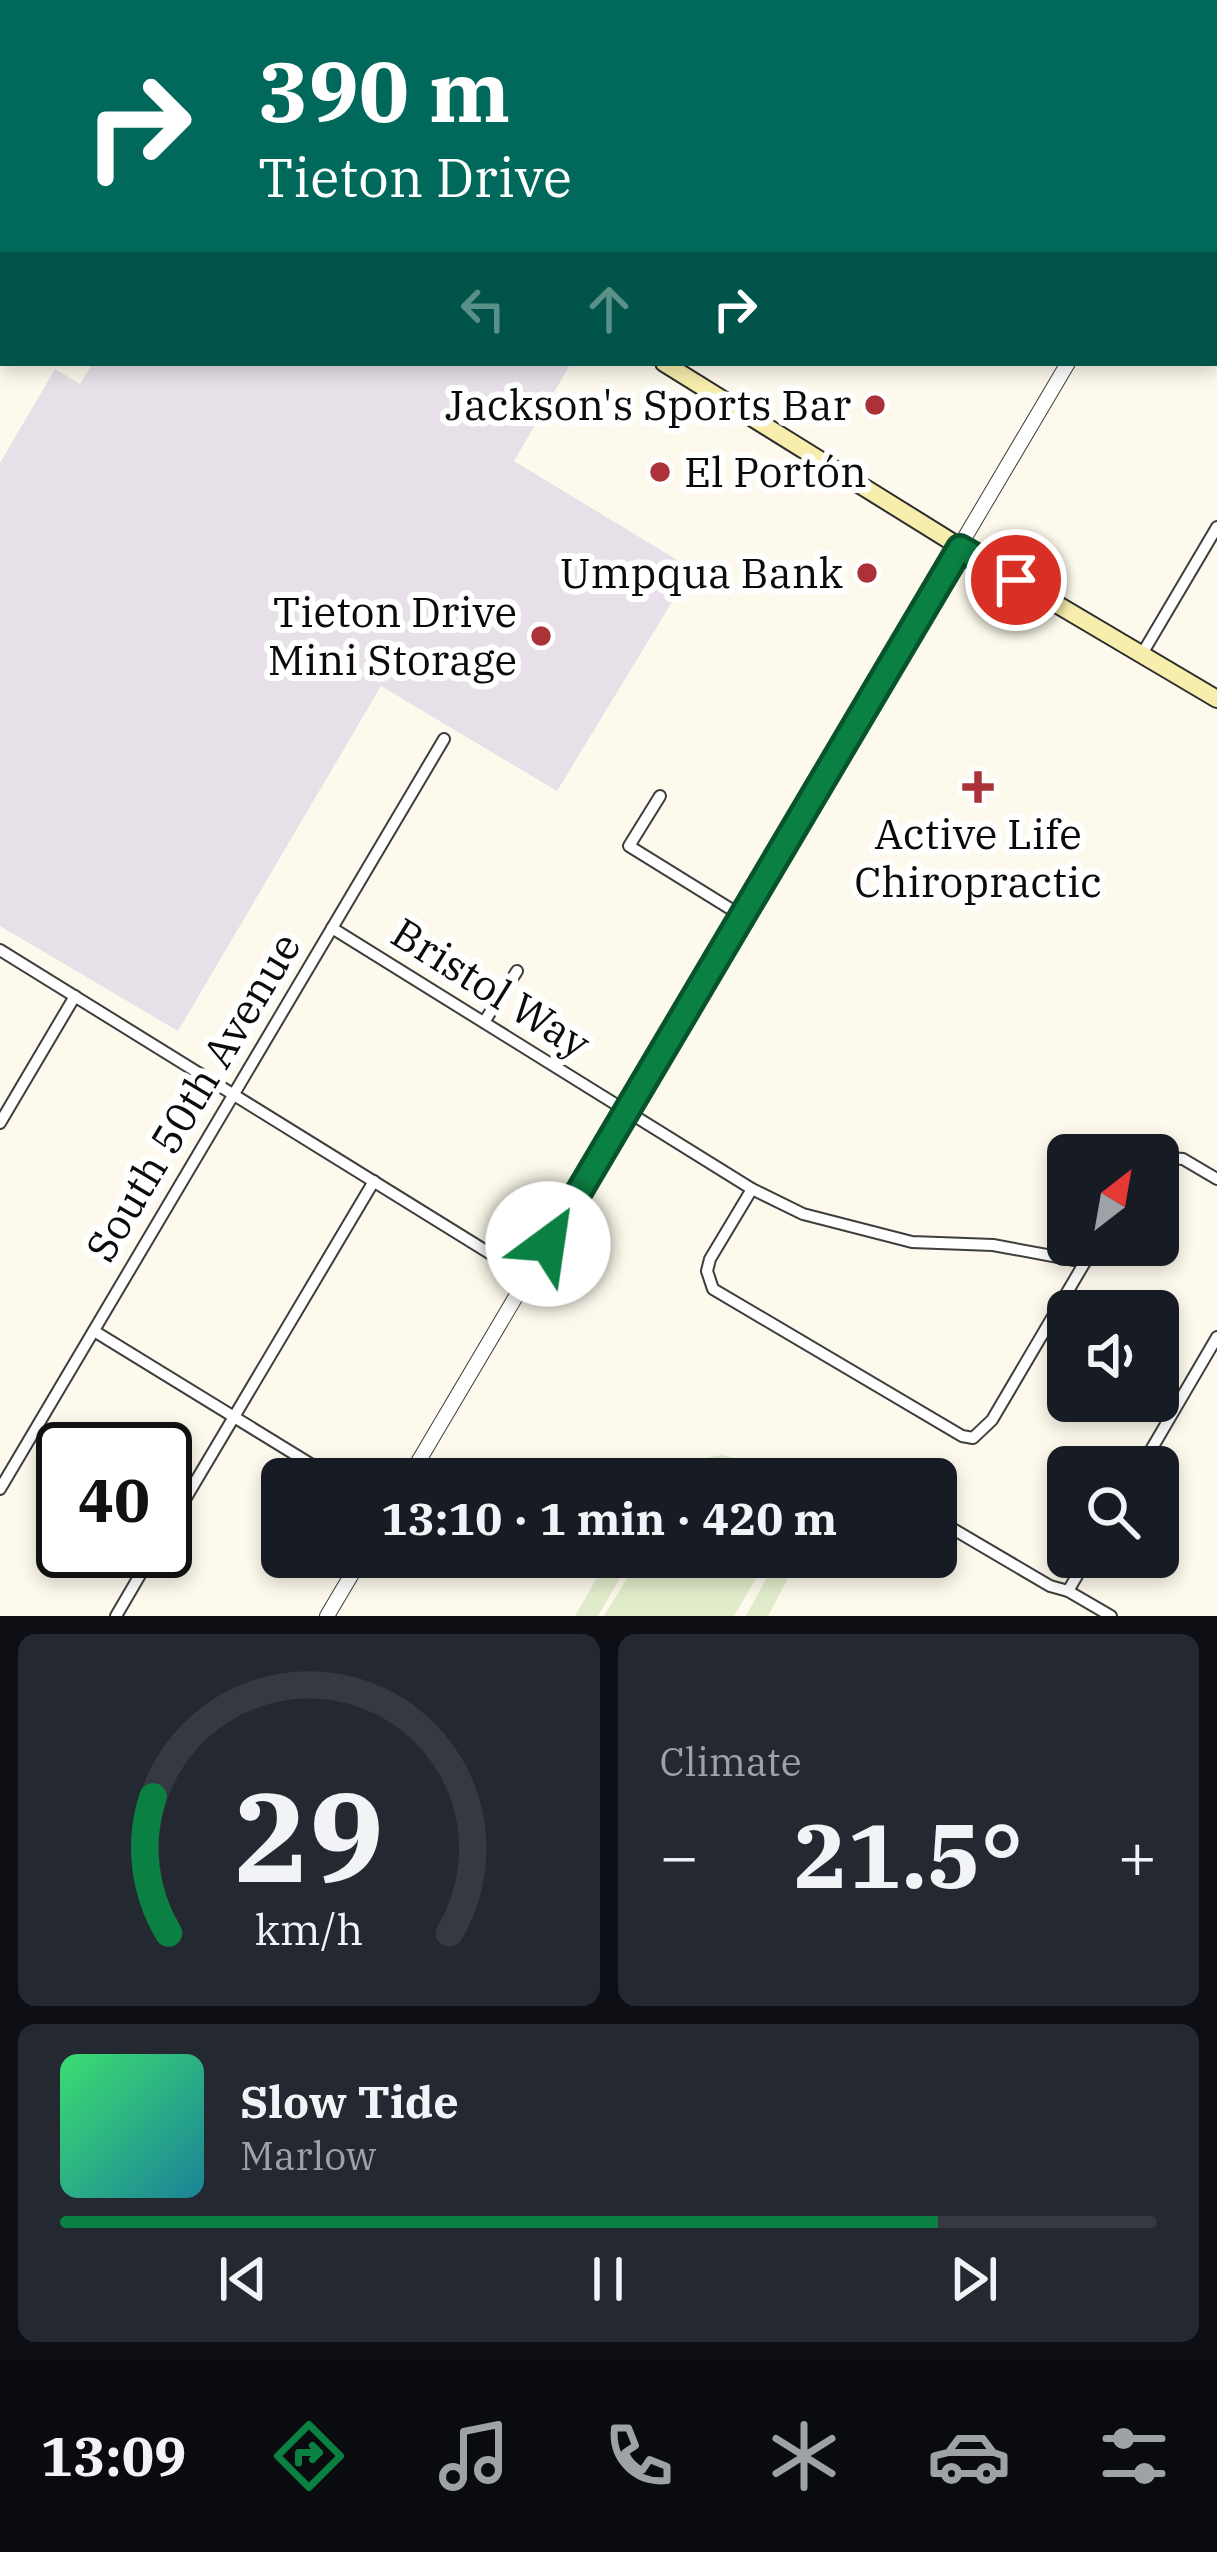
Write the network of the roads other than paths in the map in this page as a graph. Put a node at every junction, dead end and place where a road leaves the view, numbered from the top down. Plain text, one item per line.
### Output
1 (1066, 366) edge
2 (690, 370) edge
3 (1217, 527) edge
4 (960, 548) junction
5 (1142, 654) junction
6 (1217, 699) edge
7 (444, 739) dead end
8 (660, 796) dead end
9 (742, 916) junction
10 (332, 928) junction
11 (0, 950) edge
12 (517, 971) dead end
13 (75, 996) junction
14 (484, 1022) junction
15 (234, 1093) junction
16 (627, 1112) junction
17 (0, 1123) edge
18 (1179, 1159) edge
19 (1217, 1179) edge
20 (374, 1181) junction
21 (752, 1190) junction
22 (1047, 1255) edge
23 (1082, 1266) edge
24 (528, 1277) junction
25 (94, 1331) junction
26 (1217, 1336) edge
27 (234, 1417) junction
28 (1153, 1446) edge
29 (301, 1458) edge
30 (420, 1458) edge
31 (192, 1488) edge
32 (0, 1489) edge
33 (957, 1531) edge
34 (138, 1578) edge
35 (350, 1578) edge
36 (1076, 1578) edge
37 (1068, 1591) junction
38 (116, 1616) edge
39 (327, 1616) edge
40 (1111, 1616) edge

1 - 4 street
2 - 4 main road
3 - 5 street
4 - 5 main road
4 - 9 street
5 - 6 main road
7 - 10 street, South 50th Avenue
8 - 9 street
9 - 16 street
10 - 14 street, Bristol Way
10 - 15 street, South 50th Avenue
11 - 13 street
12 - 14 street
13 - 15 street
13 - 17 street
14 - 16 street, Bristol Way
15 - 20 street
15 - 25 street, South 50th Avenue
16 - 21 street, Bristol Way
16 - 24 street
18 - 19 street
20 - 24 street
20 - 27 street
21 - 22 street, Bristol Way
21 - 23 street
24 - 30 street
25 - 27 street
25 - 32 street, South 50th Avenue
26 - 28 street
27 - 29 street
27 - 31 street
33 - 37 street
34 - 38 street
35 - 39 street
36 - 37 street
37 - 40 street

